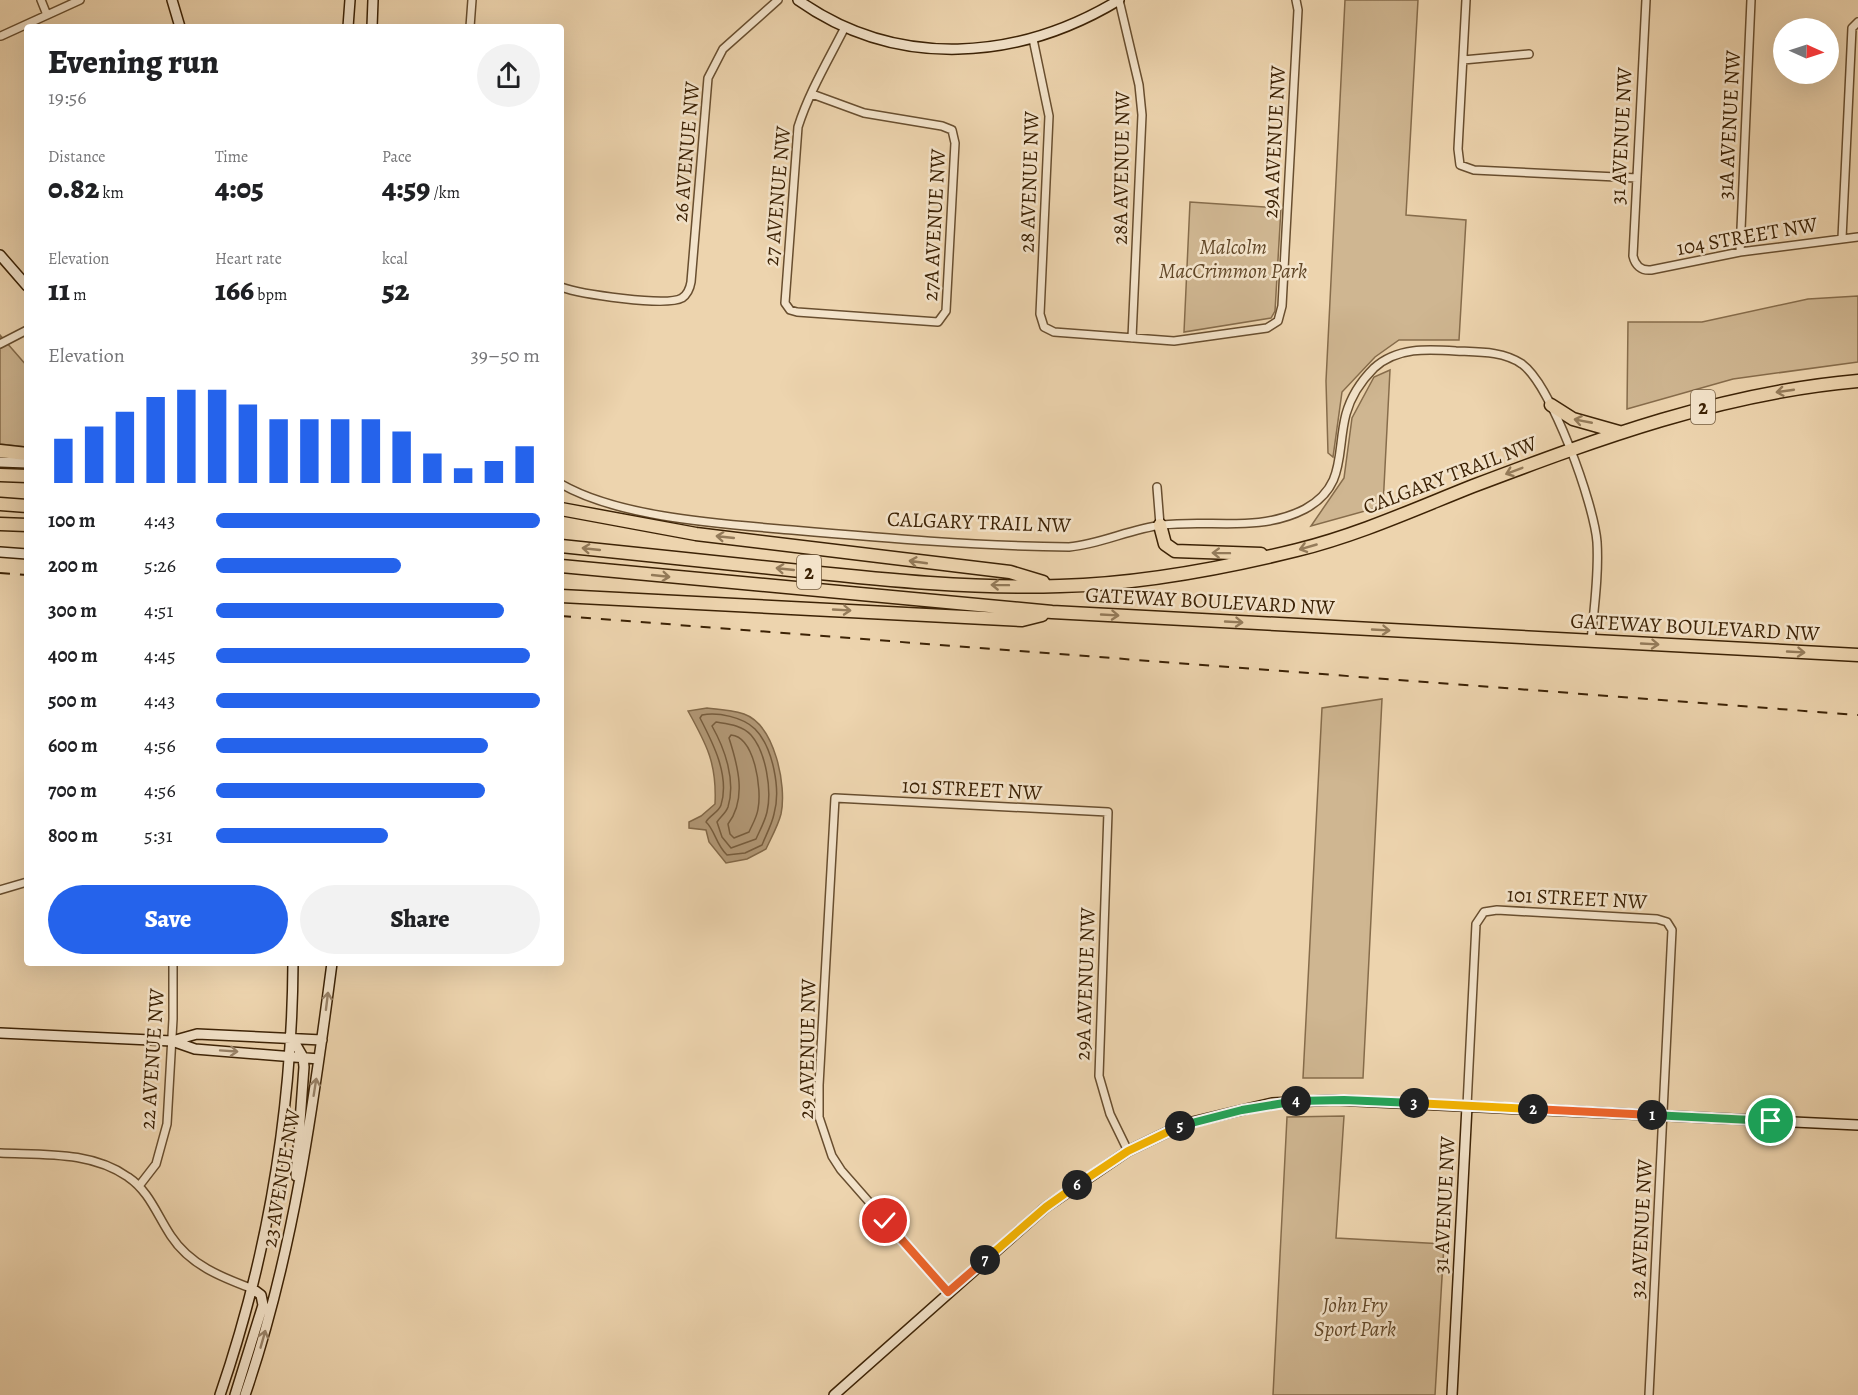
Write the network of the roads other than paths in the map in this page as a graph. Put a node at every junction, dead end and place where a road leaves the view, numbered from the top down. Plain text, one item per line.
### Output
1 (40, 0) edge
2 (80, 0) edge
3 (172, 0) edge
4 (350, 0) edge
5 (374, 0) edge
6 (472, 0) edge
7 (778, 0) edge
8 (798, 0) edge
9 (1119, 0) edge
10 (1296, 0) edge
11 (1466, 0) edge
12 (1646, 0) edge
13 (1752, 0) edge
14 (47, 15) junction
15 (1856, 23) edge
16 (27, 24) edge
17 (179, 24) edge
18 (348, 24) edge
19 (372, 24) edge
20 (470, 24) edge
21 (24, 26) edge
22 (845, 27) junction
23 (1, 36) edge
24 (1033, 39) junction
25 (1529, 54) dead end
26 (1463, 60) junction
27 (812, 94) junction
28 (1637, 178) junction
29 (1858, 237) edge
30 (1842, 238) junction
31 (1740, 252) junction
32 (0, 255) edge
33 (1642, 269) joint
34 (24, 283) edge
35 (564, 288) edge
36 (941, 320) joint
37 (24, 332) edge
38 (1132, 338) junction
39 (0, 344) edge
40 (1858, 381) edge
41 (1551, 405) junction
42 (1619, 432) junction
43 (1568, 450) junction
44 (0, 451) edge
45 (24, 454) edge
46 (0, 462) edge
47 (24, 463) edge
48 (0, 475) edge
49 (24, 476) edge
50 (564, 485) edge
51 (1157, 487) dead end
52 (0, 504) edge
53 (24, 506) edge
54 (564, 510) edge
55 (0, 524) edge
56 (24, 525) edge
57 (1160, 525) junction
58 (564, 546) edge
59 (0, 552) edge
60 (24, 554) edge
61 (1280, 554) junction
62 (564, 566) edge
63 (1058, 586) junction
64 (564, 596) edge
65 (1052, 612) junction
66 (1591, 641) junction
67 (1858, 656) edge
68 (835, 798) joint
69 (1108, 812) joint
70 (24, 883) edge
71 (0, 890) edge
72 (1484, 912) joint
73 (1667, 922) joint
74 (173, 966) edge
75 (293, 966) edge
76 (332, 966) edge
77 (0, 1033) edge
78 (292, 1038) junction
79 (322, 1040) junction
80 (172, 1041) junction
81 (290, 1057) junction
82 (303, 1058) junction
83 (320, 1059) junction
84 (1467, 1106) junction
85 (1663, 1116) junction
86 (1858, 1125) edge
87 (1128, 1151) junction
88 (0, 1153) edge
89 (139, 1186) junction
90 (292, 1223) junction
91 (253, 1289) junction
92 (948, 1292) junction
93 (220, 1395) edge
94 (235, 1395) edge
95 (245, 1395) edge
96 (834, 1395) edge
97 (1452, 1395) edge
98 (1649, 1395) edge

1 - 14 street
2 - 14 street
3 - 17 main road
4 - 18 main road
5 - 19 main road
6 - 20 street
7 - 35 street, 26 AVENUE NW
8 - 22 main road
9 - 24 main road
9 - 38 street, 28A AVENUE NW
10 - 38 street, 29A AVENUE NW
11 - 26 street
12 - 28 street, 31 AVENUE NW
13 - 31 street, 31A AVENUE NW
14 - 16 street
15 - 30 street
21 - 23 street
22 - 24 main road
22 - 27 street, 27 AVENUE NW
24 - 38 street, 28 AVENUE NW
25 - 26 street
26 - 28 street
27 - 36 street, 27A AVENUE NW
27 - 36 street, 27 AVENUE NW
28 - 33 street, 31 AVENUE NW
29 - 30 street, 104 STREET NW
30 - 31 street, 104 STREET NW
31 - 33 street, 104 STREET NW
32 - 34 main road
37 - 39 street
40 -> 42 highway, CALGARY TRAIL NW / 2
42 -> 41 highway
41 - 43 street, CALGARY TRAIL NW
41 - 57 street, CALGARY TRAIL NW
42 - 43 highway, CALGARY TRAIL NW / 2
43 -> 61 highway, CALGARY TRAIL NW / 2
43 - 66 street
44 - 45 highway
46 - 47 main road
48 - 49 highway
50 - 57 street, CALGARY TRAIL NW
51 - 57 street
52 - 53 highway
63 -> 54 highway
55 - 56 highway
61 -> 57 highway
63 -> 58 highway, CALGARY TRAIL NW / 2
59 - 60 main road
61 - 63 highway, CALGARY TRAIL NW / 2
62 -> 65 highway, GATEWAY BOULEVARD NW / 2
64 -> 65 highway
65 -> 66 highway, GATEWAY BOULEVARD NW / 2
66 -> 67 highway, GATEWAY BOULEVARD NW / 2
68 - 69 street, 101 STREET NW
68 - 92 street, 29 AVENUE NW
69 - 87 street, 29A AVENUE NW
70 - 71 street
72 - 73 street, 101 STREET NW
72 - 84 street, 31 AVENUE NW
73 - 85 street, 32 AVENUE NW
74 - 80 street, 22 AVENUE NW
75 - 78 main road, 23 AVENUE NW
79 -> 76 main road, 23 AVENUE NW
77 - 80 main road
78 - 79 main road
78 - 80 main road
78 - 81 main road, 23 AVENUE NW
78 - 82 main road
79 - 83 main road, 23 AVENUE NW
80 -> 81 main road
80 - 89 street, 22 AVENUE NW
81 - 82 main road
81 - 91 main road, 23 AVENUE NW
82 - 83 main road
82 - 90 main road
90 -> 83 main road, 23 AVENUE NW
84 - 85 main road
84 - 87 main road
84 - 97 main road, 31 AVENUE NW
85 - 86 main road
85 - 98 street, 32 AVENUE NW
87 - 92 main road
88 - 89 street
89 - 91 street
95 -> 90 main road, 23 AVENUE NW
91 - 93 main road, 23 AVENUE NW
91 - 94 main road
92 - 96 main road

